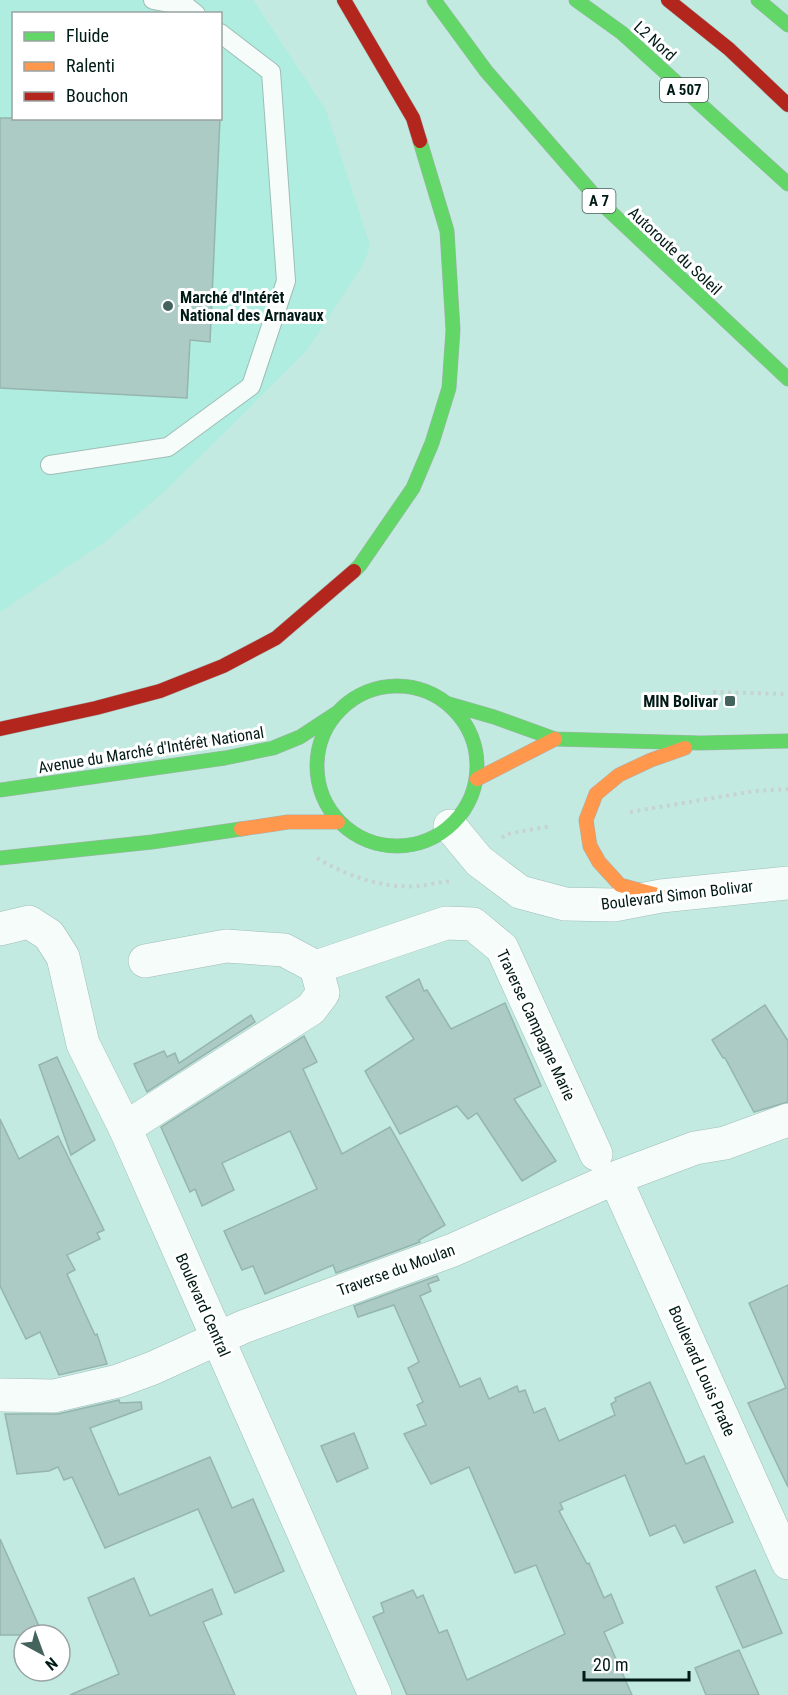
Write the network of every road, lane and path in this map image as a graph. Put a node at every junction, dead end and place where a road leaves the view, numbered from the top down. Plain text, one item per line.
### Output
1 (153, 0) edge
2 (344, 0) edge
3 (435, 0) edge
4 (576, 0) edge
5 (668, 0) edge
6 (758, 0) edge
7 (194, 12) edge
8 (788, 25) edge
9 (222, 35) edge
10 (788, 105) edge
11 (788, 184) edge
12 (788, 379) edge
13 (50, 465) dead end
14 (713, 692) dead end
15 (788, 694) edge
16 (449, 704) junction
17 (335, 714) junction
18 (0, 729) edge
19 (555, 739) junction
20 (788, 741) edge
21 (701, 743) junction
22 (477, 779) junction
23 (788, 789) edge
24 (0, 790) edge
25 (619, 814) dead end
26 (338, 822) junction
27 (560, 825) dead end
28 (450, 826) junction
29 (506, 834) dead end
30 (314, 856) dead end
31 (0, 858) edge
32 (454, 880) dead end
33 (788, 883) edge
34 (661, 896) junction
35 (14, 926) edge
36 (145, 961) dead end
37 (316, 967) junction
38 (788, 1120) edge
39 (125, 1128) junction
40 (606, 1166) junction
41 (217, 1338) junction
42 (0, 1395) edge
43 (788, 1563) edge
44 (375, 1695) edge

1 - 7 lane
2 - 18 main road
3 - 12 main road, Autoroute du Soleil / A 7
4 - 11 main road, L2 Nord / A 507
5 - 10 main road
6 - 8 main road
9 - 13 lane
14 - 15 path
16 - 17 main road
16 - 19 main road
16 - 22 main road
17 - 24 main road, Avenue du Marché d'Intérêt National
17 - 26 main road
19 - 21 main road
19 - 22 main road
20 - 21 main road
21 - 34 main road
22 - 28 main road
23 - 25 path
26 - 28 main road
26 - 31 main road
27 - 29 path
28 - 34 street, Boulevard Simon Bolivar
30 - 32 path
33 - 34 street, Boulevard Simon Bolivar
35 - 39 street, Boulevard Central
36 - 37 street
37 - 39 street
37 - 40 street, Traverse Campagne Marie
38 - 40 street, Traverse du Moulan
39 - 41 street, Boulevard Central
40 - 41 street, Traverse du Moulan
40 - 43 street, Boulevard Louis Prade
41 - 42 street, Traverse du Moulan
41 - 44 street, Boulevard Central

